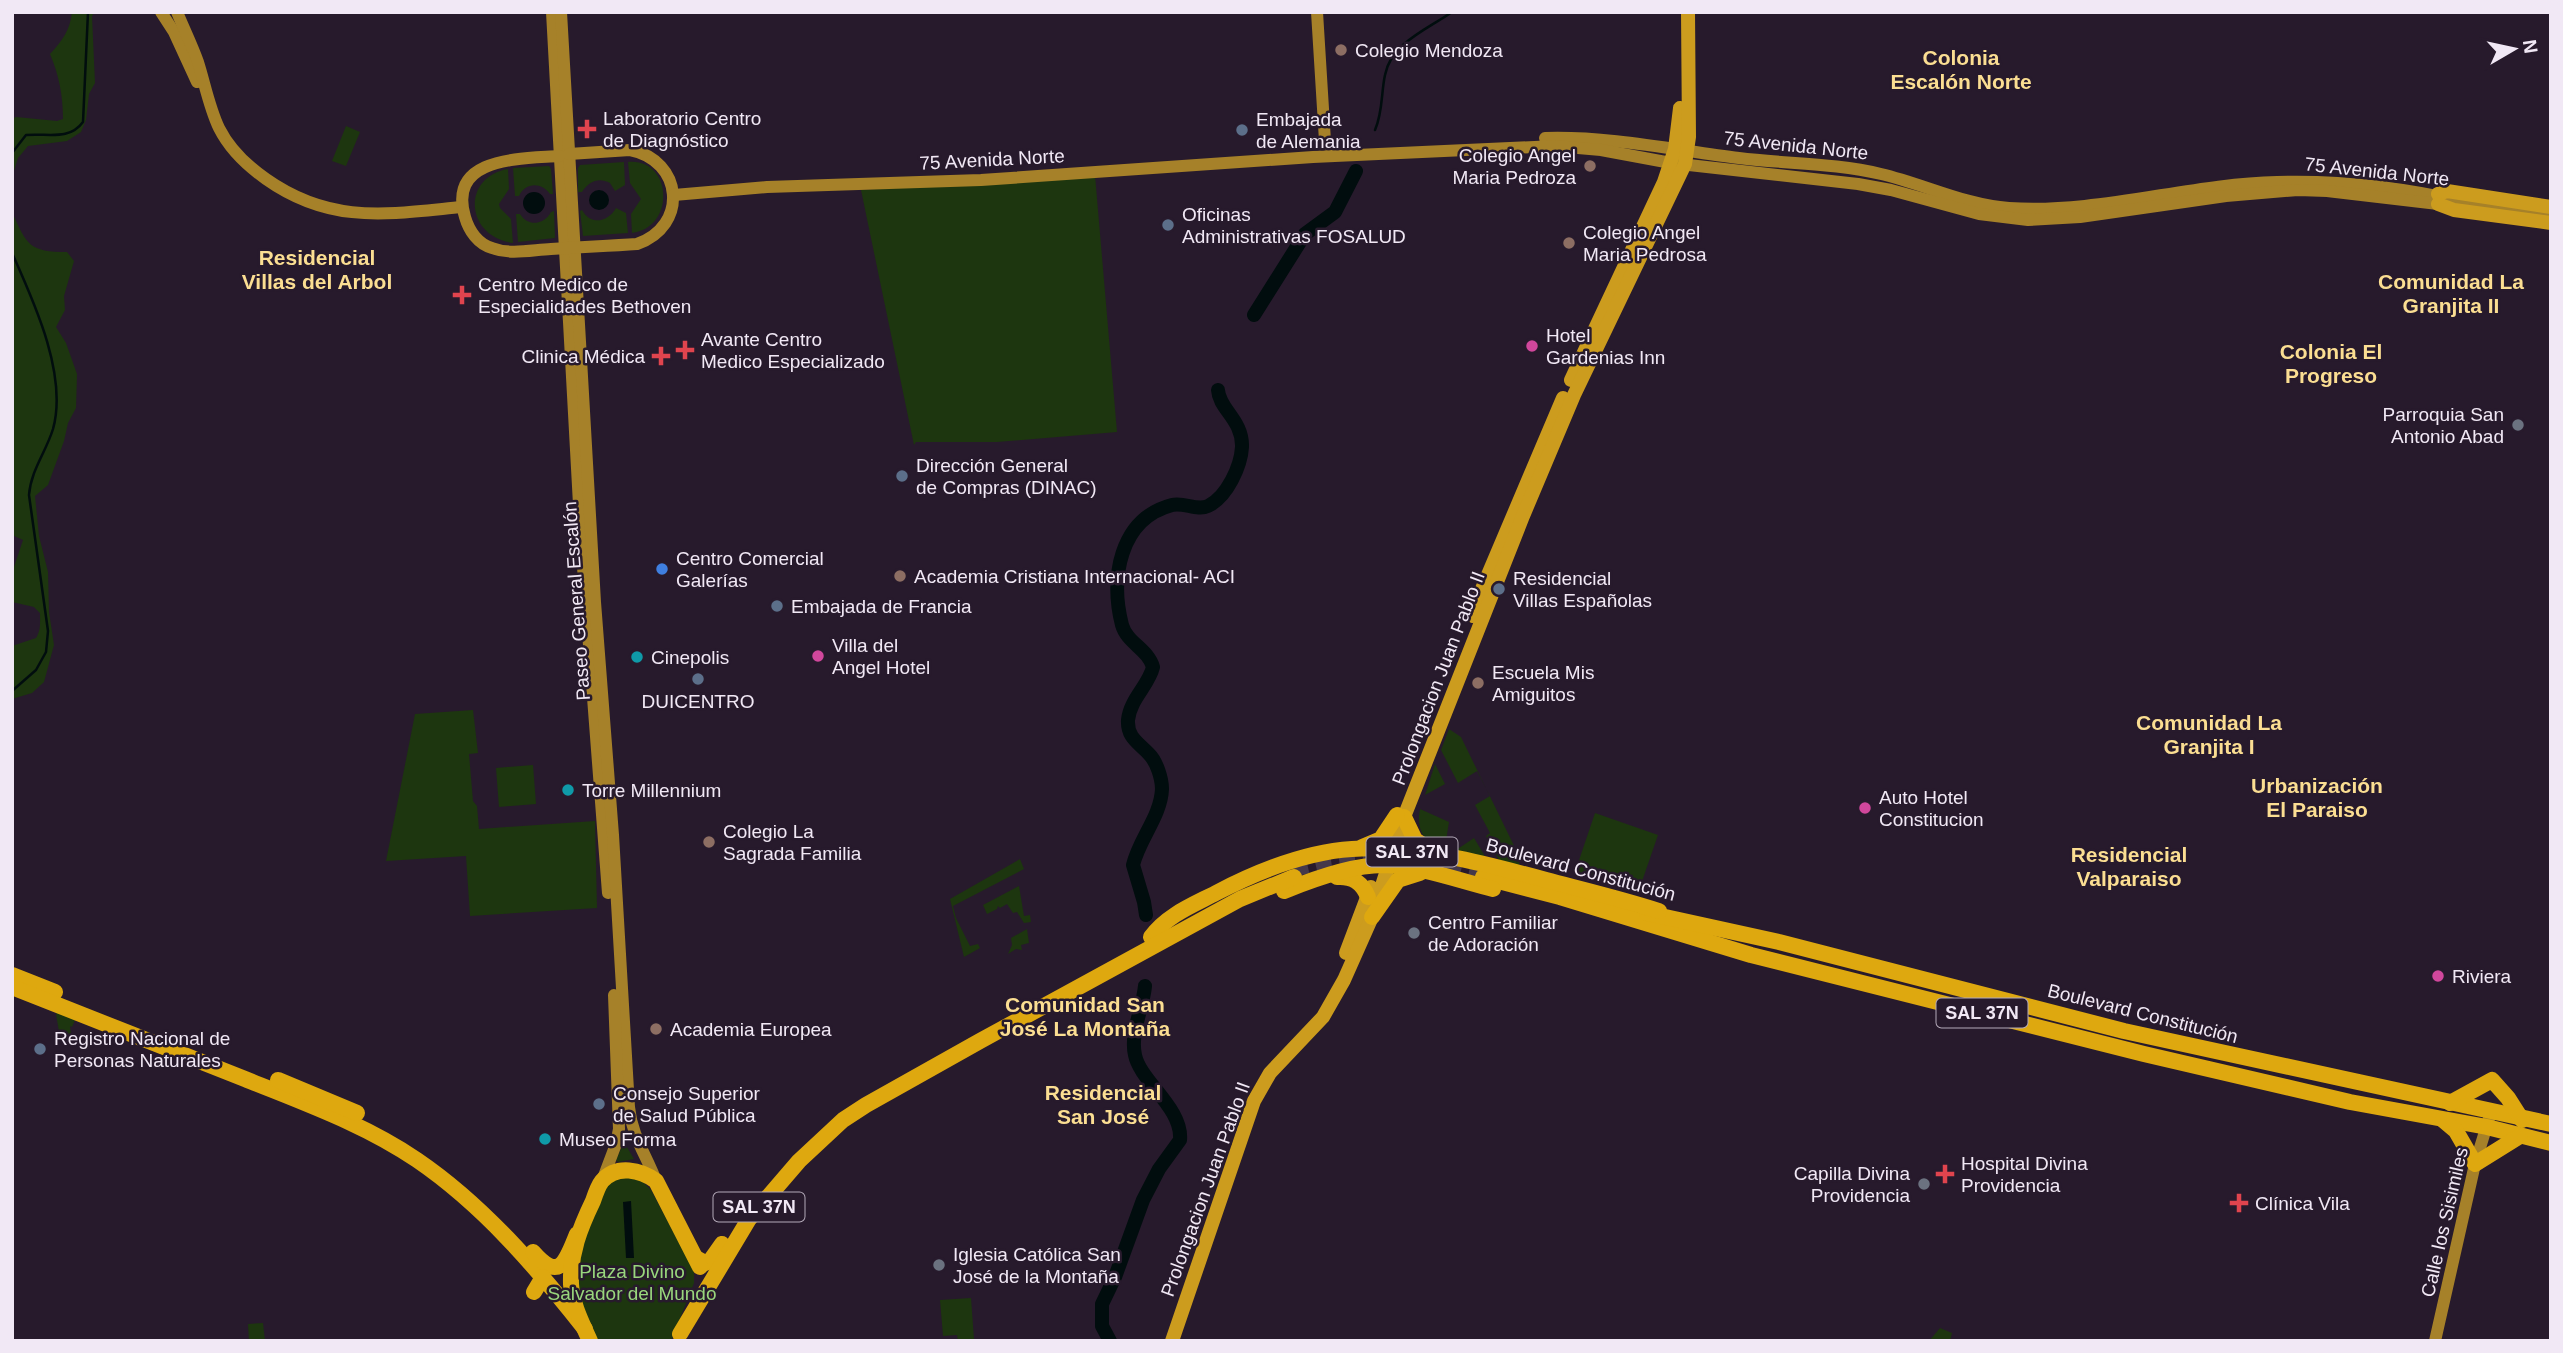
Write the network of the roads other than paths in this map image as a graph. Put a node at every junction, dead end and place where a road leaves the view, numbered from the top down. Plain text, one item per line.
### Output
1 (161, 12) edge
2 (177, 12) edge
3 (552, 12) edge
4 (561, 12) edge
5 (1317, 12) edge
6 (1680, 12) edge
7 (1688, 12) edge
8 (209, 104) junction
9 (1325, 141) junction
10 (564, 155) junction
11 (1679, 156) junction
12 (1313, 157) junction
13 (674, 195) junction
14 (2438, 199) junction
15 (462, 207) junction
16 (2551, 207) edge
17 (2551, 214) edge
18 (2551, 223) edge
19 (569, 248) junction
20 (1401, 816) junction
21 (1357, 849) junction
22 (1440, 856) junction
23 (1386, 857) junction
24 (1425, 872) junction
25 (1293, 873) tunnel mouth
26 (1484, 874) tunnel mouth
27 (1317, 880) junction
28 (1368, 897) junction
29 (1371, 917) junction
30 (1689, 928) junction
31 (1151, 943) junction
32 (12, 975) edge
33 (12, 987) edge
34 (2450, 1103) junction
35 (2443, 1120) junction
36 (2489, 1120) junction
37 (2551, 1124) edge
38 (2521, 1128) junction
39 (2551, 1143) edge
40 (2474, 1164) junction
41 (602, 1181) junction
42 (656, 1181) junction
43 (577, 1234) junction
44 (696, 1258) junction
45 (542, 1276) junction
46 (534, 1292) dead end
47 (587, 1335) edge
48 (679, 1337) edge
49 (1164, 1341) edge
50 (1172, 1341) edge
51 (2435, 1341) edge

1 - 8 main road
2 - 8 main road
3 - 10 main road, Paseo General Escalón
4 - 10 main road, Paseo General Escalón
5 - 9 main road
6 - 11 main road, Prolongacion Juan Pablo II
7 - 11 main road, Prolongacion Juan Pablo II
8 - 15 main road
9 - 11 main road, 75 Avenida Norte
9 - 12 main road
10 - 13 main road
10 - 15 main road
10 - 19 main road, Paseo General Escalón
11 - 12 main road, 75 Avenida Norte
11 - 14 main road, 75 Avenida Norte
11 - 20 main road, Prolongacion Juan Pablo II
12 - 13 main road, 75 Avenida Norte
13 - 19 main road
14 - 16 main road
14 - 17 main road, 75 Avenida Norte
14 - 18 main road
15 - 19 main road
19 - 41 main road, Paseo General Escalón
19 - 42 main road, Paseo General Escalón
20 - 21 highway
20 - 22 highway
20 - 23 main road, Prolongacion Juan Pablo II
21 - 23 highway, Boulevard Constitución / SAL 37N
21 - 31 highway, Boulevard Constitución / SAL 37N
22 - 23 highway, Boulevard Constitución / SAL 37N
22 - 30 highway, Boulevard Constitución / SAL 37N
23 - 24 highway, Boulevard Constitución / SAL 37N
23 - 27 highway, Boulevard Constitución / SAL 37N
23 - 28 main road, Prolongacion Juan Pablo II
23 - 29 main road, Prolongacion Juan Pablo II
24 - 29 highway
24 - 30 highway, Boulevard Constitución / SAL 37N
25 - 31 highway, Boulevard Constitución / SAL 37N
26 - 30 highway, Boulevard Constitución / SAL 37N
27 - 28 highway
27 - 31 highway, Boulevard Constitución / SAL 37N
28 - 49 main road, Prolongacion Juan Pablo II
29 - 50 main road, Prolongacion Juan Pablo II
30 - 34 highway, Boulevard Constitución / SAL 37N
30 - 35 highway, Boulevard Constitución / SAL 37N
31 - 44 highway, Boulevard Constitución / SAL 37N
31 - 48 highway, Boulevard Constitución / SAL 37N
32 - 43 highway
33 - 45 highway
34 - 36 highway, Boulevard Constitución / SAL 37N
34 - 38 highway
35 - 36 highway, Boulevard Constitución / SAL 37N
35 - 40 highway
36 - 38 highway, Boulevard Constitución / SAL 37N
36 - 40 main road, Calle los Sisimiles
37 - 38 highway, Boulevard Constitución / SAL 37N
38 - 39 highway, Boulevard Constitución / SAL 37N
38 - 40 highway
40 - 51 main road, Calle los Sisimiles
41 - 42 highway
41 - 43 highway
42 - 44 highway, SAL 37N
43 - 47 highway
44 - 48 highway, SAL 37N
45 - 46 highway
45 - 47 highway

